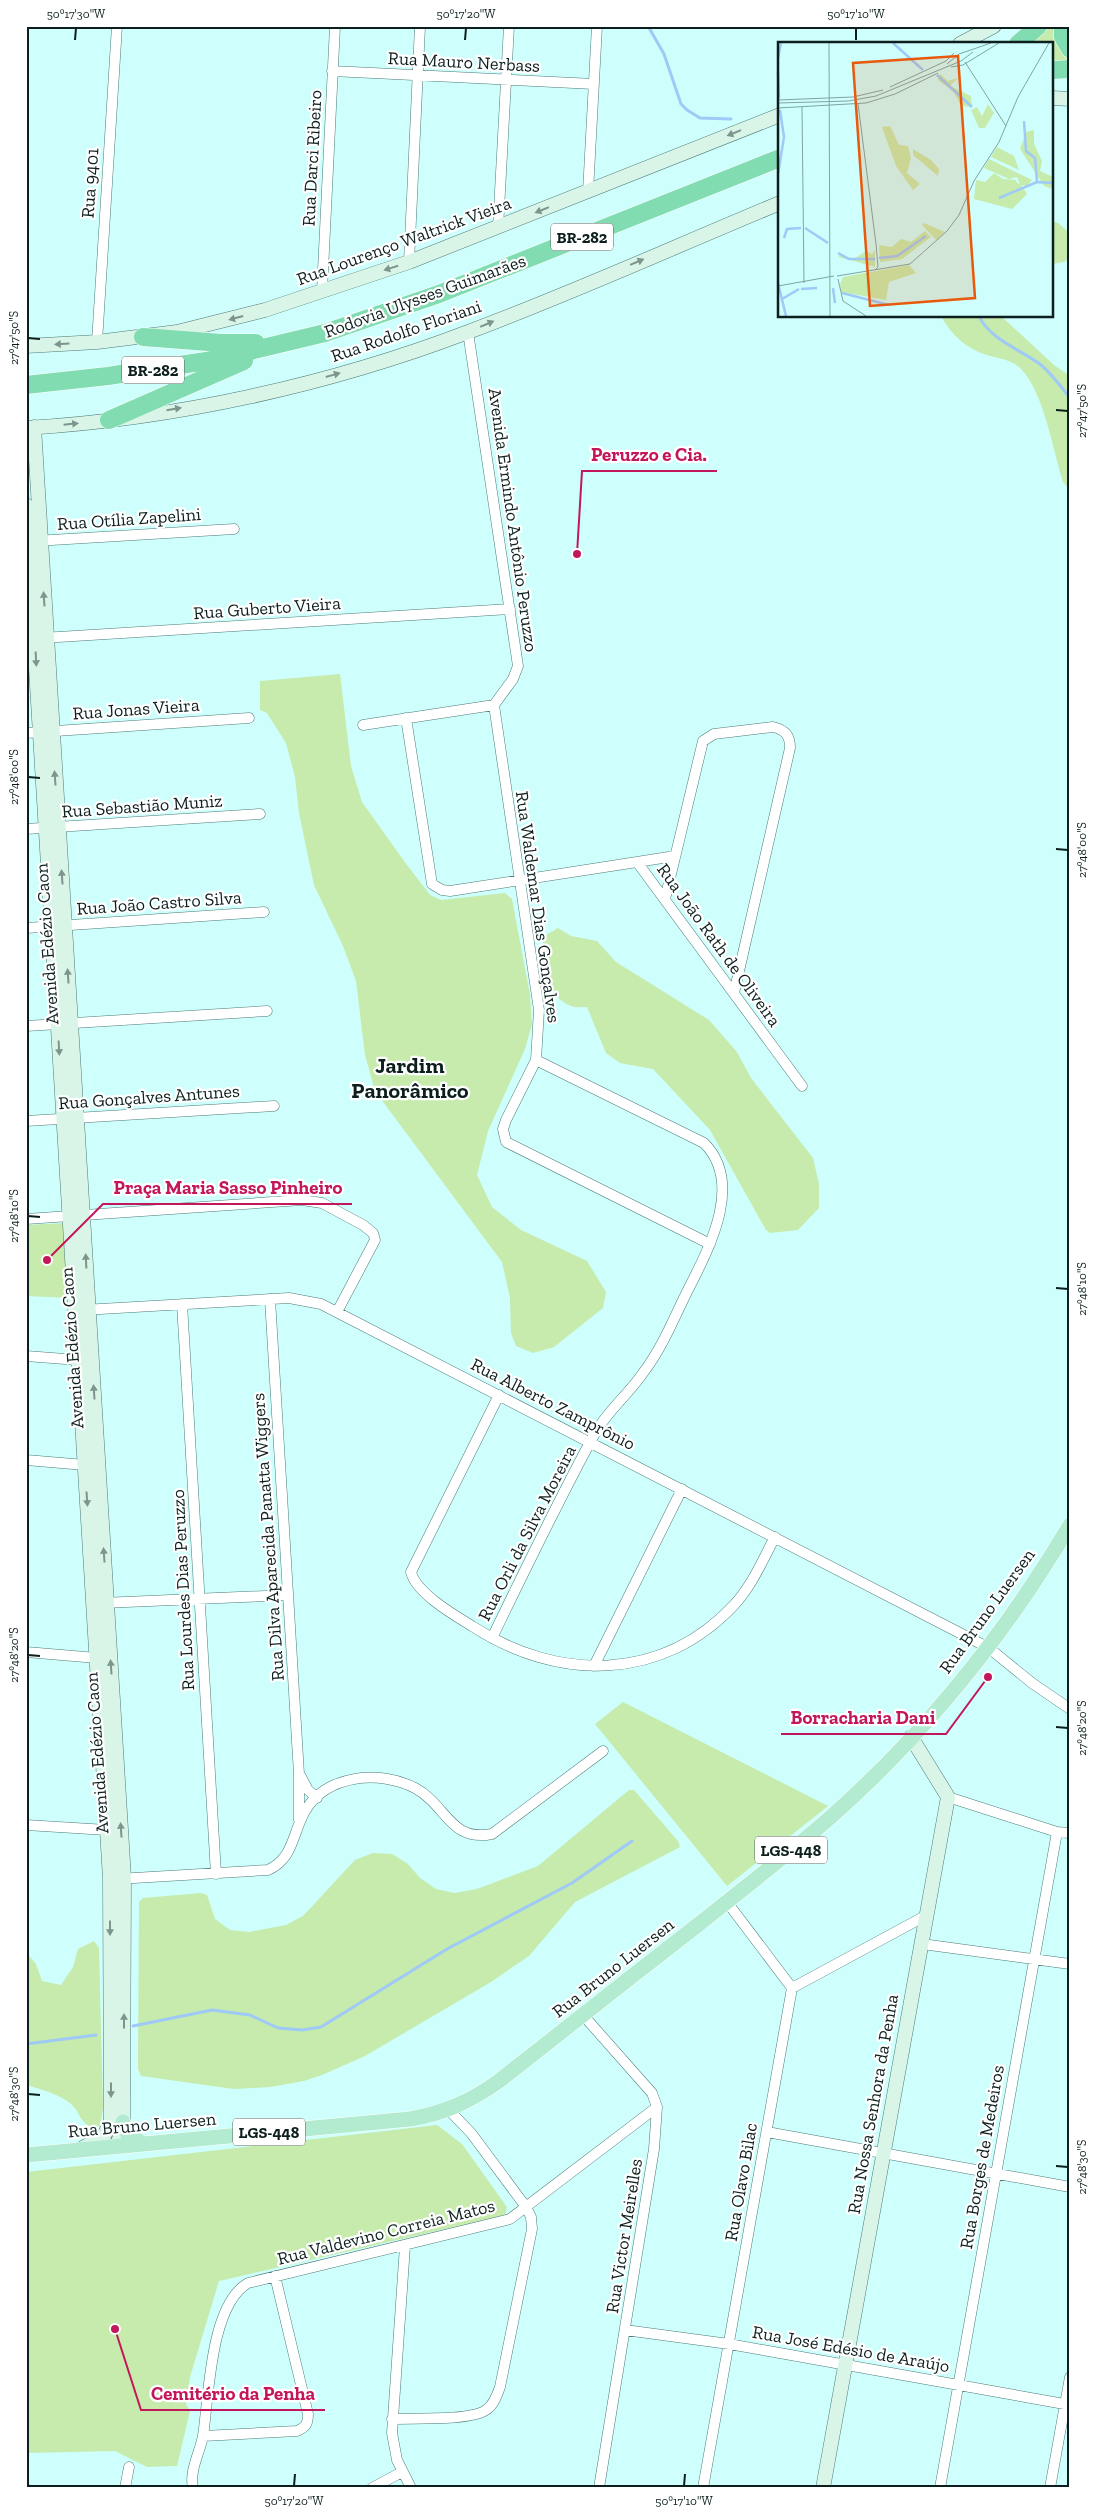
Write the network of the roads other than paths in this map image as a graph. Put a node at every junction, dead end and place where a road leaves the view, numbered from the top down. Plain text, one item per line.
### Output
1 (117, 26) edge
2 (335, 26) edge
3 (420, 26) edge
4 (509, 26) edge
5 (597, 26) edge
6 (994, 26) edge
7 (1038, 26) edge
8 (1063, 26) edge
9 (964, 42) edge
10 (1020, 42) edge
11 (1070, 49) edge
12 (1070, 69) edge
13 (1054, 70) edge
14 (332, 71) junction
15 (418, 76) junction
16 (506, 80) junction
17 (594, 84) junction
18 (1054, 98) edge
19 (1070, 99) edge
20 (778, 116) edge
21 (778, 159) edge
22 (588, 192) junction
23 (778, 204) edge
24 (498, 228) junction
25 (409, 262) junction
26 (322, 291) junction
27 (468, 332) junction
28 (326, 333) junction
29 (143, 337) junction
30 (97, 342) junction
31 (279, 345) junction
32 (26, 346) edge
33 (26, 385) edge
34 (109, 420) junction
35 (30, 428) edge
36 (26, 505) edge
37 (234, 529) dead end
38 (32, 541) edge
39 (510, 609) junction
40 (36, 639) edge
41 (494, 705) junction
42 (249, 718) dead end
43 (406, 718) junction
44 (363, 725) dead end
45 (40, 732) edge
46 (260, 814) dead end
47 (52, 827) junction
48 (26, 829) edge
49 (675, 856) junction
50 (637, 862) junction
51 (519, 881) junction
52 (665, 900) junction
53 (264, 912) dead end
54 (58, 926) junction
55 (26, 928) edge
56 (734, 993) junction
57 (268, 1011) dead end
58 (64, 1024) junction
59 (26, 1026) edge
60 (536, 1060) junction
61 (802, 1086) dead end
62 (274, 1106) dead end
63 (70, 1119) junction
64 (26, 1121) edge
65 (76, 1216) junction
66 (26, 1219) edge
67 (710, 1244) junction
68 (270, 1299) junction
69 (182, 1304) junction
70 (82, 1310) junction
71 (337, 1312) junction
72 (26, 1356) edge
73 (78, 1360) junction
74 (499, 1395) junction
75 (590, 1442) junction
76 (26, 1460) edge
77 (85, 1465) junction
78 (682, 1489) junction
79 (1069, 1528) edge
80 (776, 1536) junction
81 (288, 1595) junction
82 (200, 1599) junction
83 (100, 1604) junction
84 (492, 1638) junction
85 (989, 1648) junction
86 (26, 1652) edge
87 (96, 1658) junction
88 (594, 1666) junction
89 (1070, 1709) edge
90 (911, 1737) junction
91 (603, 1751) dead end
92 (299, 1774) junction
93 (948, 1797) junction
94 (317, 1798) junction
95 (26, 1825) edge
96 (299, 1826) junction
97 (107, 1830) junction
98 (1056, 1832) junction
99 (1070, 1834) edge
100 (216, 1874) junction
101 (117, 1879) junction
102 (727, 1902) junction
103 (927, 1915) junction
104 (922, 1944) junction
105 (1034, 1959) junction
106 (1070, 1964) edge
107 (792, 1988) junction
108 (583, 2015) junction
109 (657, 2108) junction
110 (449, 2110) junction
111 (123, 2122) junction
112 (767, 2132) junction
113 (143, 2144) junction
114 (116, 2146) junction
115 (79, 2150) junction
116 (883, 2153) junction
117 (26, 2155) edge
118 (996, 2174) junction
119 (1070, 2187) edge
120 (526, 2207) junction
121 (405, 2246) junction
122 (275, 2276) junction
123 (625, 2330) junction
124 (729, 2344) junction
125 (845, 2364) junction
126 (1070, 2377) edge
127 (958, 2385) junction
128 (1067, 2404) edge
129 (392, 2419) junction
130 (203, 2436) junction
131 (129, 2467) dead end
132 (402, 2472) junction
133 (125, 2488) edge
134 (193, 2488) edge
135 (372, 2488) edge
136 (410, 2488) edge
137 (599, 2488) edge
138 (703, 2488) edge
139 (823, 2488) edge
140 (940, 2488) edge
141 (1050, 2488) edge

1 - 30 street, Rua 9401
2 - 14 street, Rua Darci Ribeiro
3 - 15 street
4 - 16 street
5 - 17 street
6 - 9 main road
7 - 10 highway
8 - 11 highway
12 - 13 highway
14 - 15 street, Rua Mauro Nerbass
14 - 26 street, Rua Darci Ribeiro
15 - 16 street, Rua Mauro Nerbass
15 - 25 street
16 - 17 street, Rua Mauro Nerbass
16 - 24 street
17 - 22 street
18 - 19 main road
20 -> 22 main road, Rua Lourenço Waltrick Vieira
21 - 28 highway, Rodovia Ulysses Guimarães / BR-282
22 -> 24 main road, Rua Lourenço Waltrick Vieira
27 -> 23 main road, Rua Rodolfo Floriani
24 - 25 main road, Rua Lourenço Waltrick Vieira
25 -> 26 main road, Rua Lourenço Waltrick Vieira
26 -> 29 main road, Rua Lourenço Waltrick Vieira
34 -> 27 main road, Rua Rodolfo Floriani
27 - 39 street, Avenida Ermindo Antônio Peruzzo
28 - 29 highway
28 - 31 highway, Rodovia Ulysses Guimarães / BR-282
29 - 30 main road, Rua Lourenço Waltrick Vieira
30 -> 32 main road, Rua Lourenço Waltrick Vieira
31 - 33 highway, Rodovia Ulysses Guimarães / BR-282
31 - 34 highway
35 -> 34 main road, Rua Rodolfo Floriani
35 - 38 main road, Avenida Edézio Caon
36 - 38 main road, Avenida Edézio Caon
37 - 38 street, Rua Otília Zapelini
38 - 40 main road, Avenida Edézio Caon
39 - 40 street, Rua Guberto Vieira
39 - 41 street, Avenida Ermindo Antônio Peruzzo
40 - 45 main road, Avenida Edézio Caon
41 - 43 street
41 - 51 street, Rua Waldemar Dias Gonçalves
42 - 45 street, Rua Jonas Vieira
43 - 44 street
43 - 51 street, Rua João Rath de Oliveira
45 - 47 main road, Avenida Edézio Caon
46 - 47 street, Rua Sebastião Muniz
47 - 48 street, Rua Sebastião Muniz
47 - 54 main road, Avenida Edézio Caon
49 - 50 street
49 - 52 street
49 - 56 street
50 - 51 street, Rua João Rath de Oliveira
50 - 52 street, Rua João Rath de Oliveira
51 - 60 street, Rua Waldemar Dias Gonçalves
52 - 56 street, Rua João Rath de Oliveira
53 - 54 street, Rua João Castro Silva
54 - 55 street, Rua João Castro Silva
54 - 58 main road, Avenida Edézio Caon
56 - 61 street, Rua João Rath de Oliveira
57 - 58 street
58 - 59 street
58 - 63 main road, Avenida Edézio Caon
60 - 67 street, Rua Orli da Silva Moreira
60 - 67 street, Rua Waldemar Dias Gonçalves
62 - 63 street, Rua Gonçalves Antunes
63 - 64 street, Rua Gonçalves Antunes
63 - 65 main road, Avenida Edézio Caon
65 - 66 street
65 - 70 main road, Avenida Edézio Caon
65 - 71 street
67 - 75 street, Rua Orli da Silva Moreira
68 - 69 street, Rua Alberto Zamprônio
68 - 71 street, Rua Alberto Zamprônio
68 - 81 street, Rua Dilva Aparecida Panatta Wiggers
69 - 70 street, Rua Alberto Zamprônio
69 - 82 street, Rua Lourdes Dias Peruzzo
70 - 73 main road, Avenida Edézio Caon
83 -> 70 main road, Avenida Edézio Caon
71 - 74 street, Rua Alberto Zamprônio
72 - 73 street
73 - 77 main road, Avenida Edézio Caon
74 - 75 street, Rua Alberto Zamprônio
74 - 84 street
75 - 78 street, Rua Alberto Zamprônio
75 - 84 street, Rua Orli da Silva Moreira
76 - 77 street
77 -> 83 main road, Avenida Edézio Caon
78 - 80 street, Rua Alberto Zamprônio
78 - 88 street
79 - 85 main road, Rua Bruno Luersen / LGS-448
80 - 85 street, Rua Alberto Zamprônio
80 - 88 street
81 - 82 street
81 - 92 street, Rua Dilva Aparecida Panatta Wiggers
82 - 83 street
82 - 100 street, Rua Lourdes Dias Peruzzo
83 - 87 main road, Avenida Edézio Caon
101 -> 83 main road, Avenida Edézio Caon
84 - 88 street
85 - 89 street, Rua Alberto Zamprônio
85 - 90 main road, Rua Bruno Luersen / LGS-448
86 - 87 street
87 - 97 main road, Avenida Edézio Caon
90 - 93 main road
90 - 102 main road, Rua Bruno Luersen / LGS-448
91 - 94 street
92 - 94 street
92 - 96 street, Rua Dilva Aparecida Panatta Wiggers
93 - 98 street
93 - 103 main road, Rua Nossa Senhora da Penha
94 - 96 street
95 - 97 street
96 - 100 street
97 - 101 main road, Avenida Edézio Caon
98 - 99 street
98 - 105 street, Rua Borges de Medeiros
100 - 101 street
111 -> 101 main road, Avenida Edézio Caon
101 -> 115 main road, Avenida Edézio Caon
102 - 107 street
102 - 108 main road, Rua Bruno Luersen / LGS-448
103 - 104 main road, Rua Nossa Senhora da Penha
103 - 107 street
104 - 105 street
104 - 116 main road, Rua Nossa Senhora da Penha
105 - 106 street
105 - 118 street, Rua Borges de Medeiros
107 - 112 street, Rua Olavo Bilac
108 - 109 street
108 - 110 main road, Rua Bruno Luersen / LGS-448
109 - 120 street, Rua Valdevino Correia Matos
109 - 123 street, Rua Victor Meirelles
110 - 113 main road, Rua Bruno Luersen / LGS-448
110 - 120 street
111 - 113 main road
111 - 114 main road, Avenida Edézio Caon
112 - 116 street
112 - 124 street, Rua Olavo Bilac
113 - 114 main road, Rua Bruno Luersen / LGS-448
114 - 115 main road, Rua Bruno Luersen / LGS-448
115 - 117 main road, Rua Bruno Luersen / LGS-448
116 - 118 street
116 - 125 main road, Rua Nossa Senhora da Penha
118 - 119 street
118 - 127 street, Rua Borges de Medeiros
120 - 121 street, Rua Valdevino Correia Matos
120 - 129 street
121 - 122 street, Rua Valdevino Correia Matos
121 - 129 street
122 - 130 street, Rua Valdevino Correia Matos
122 - 130 street
123 - 124 street, Rua José Edésio de Araújo
123 - 137 street, Rua Victor Meirelles
124 - 125 street, Rua José Edésio de Araújo
124 - 138 street, Rua Olavo Bilac
125 - 127 street, Rua José Edésio de Araújo
125 - 139 main road, Rua Nossa Senhora da Penha
126 - 128 street
127 - 128 street, Rua José Edésio de Araújo
127 - 140 street, Rua Borges de Medeiros
128 - 141 street
129 - 132 street
130 - 134 street
131 - 133 street
132 - 135 street
132 - 136 street

